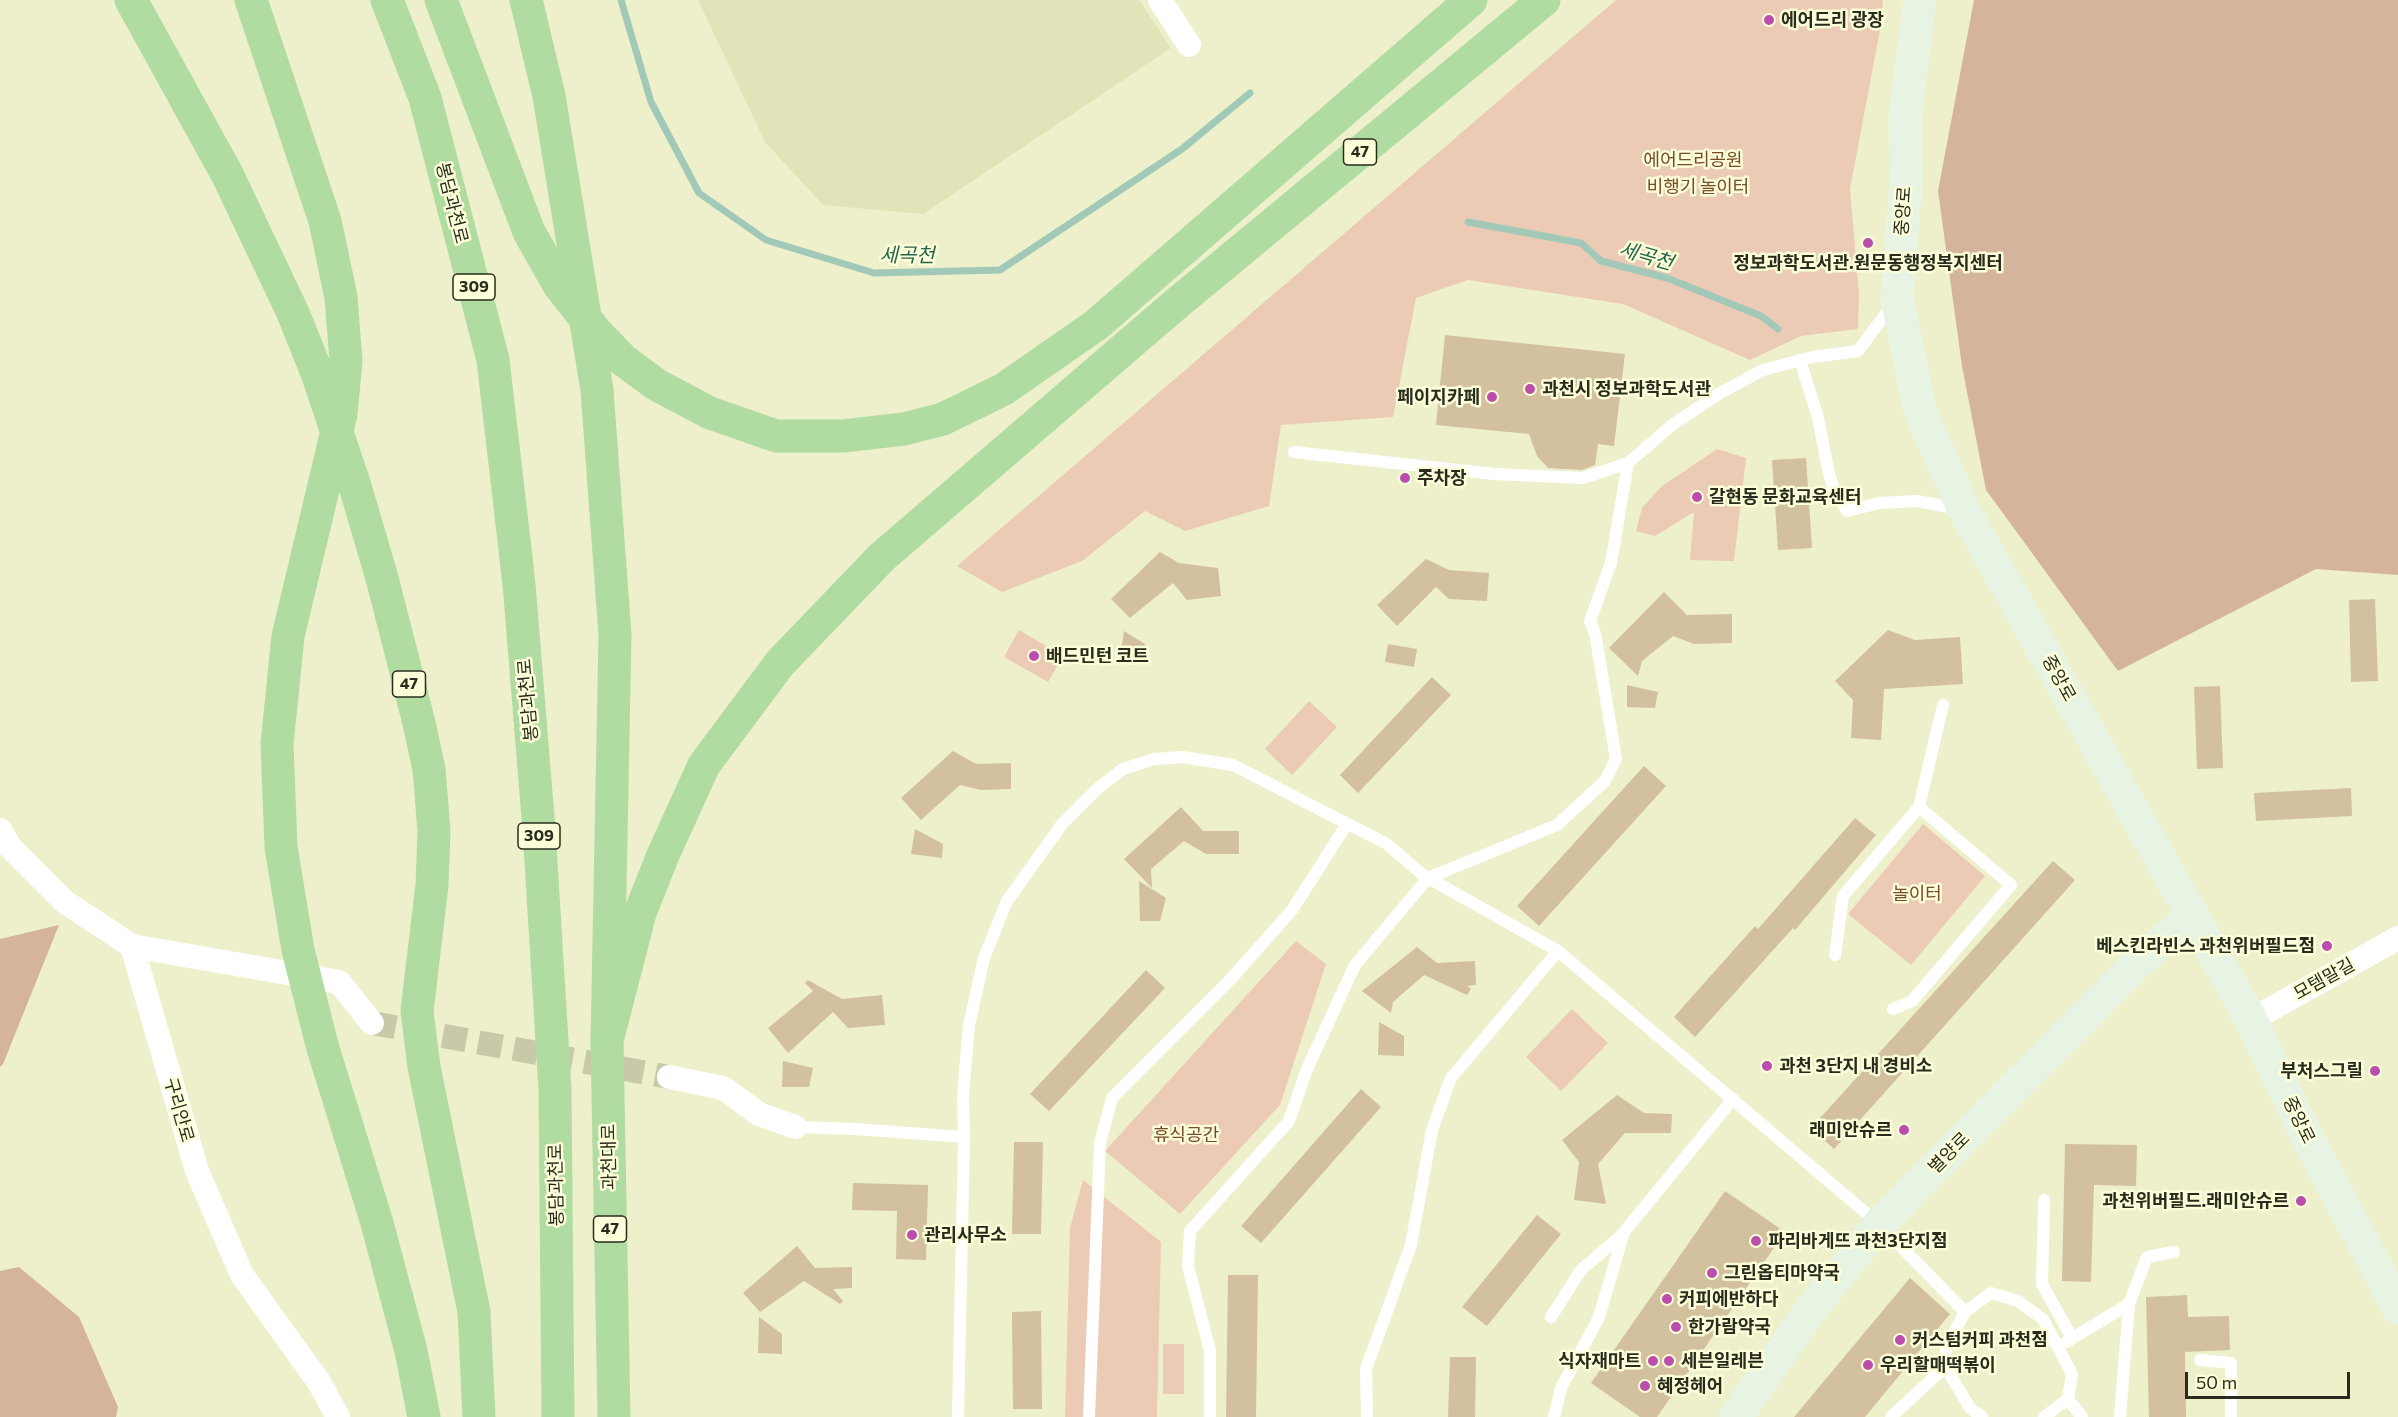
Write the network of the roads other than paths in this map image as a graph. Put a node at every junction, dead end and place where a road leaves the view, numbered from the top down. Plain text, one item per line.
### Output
1 (131, 0) edge
2 (251, 0) edge
3 (387, 0) edge
4 (441, 0) edge
5 (526, 0) edge
6 (1160, 0) edge
7 (1471, 0) edge
8 (1544, 0) edge
9 (1920, 0) edge
10 (1189, 45) dead end
11 (1897, 298) junction
12 (1800, 360) junction
13 (1294, 452) dead end
14 (1628, 463) junction
15 (1964, 510) junction
16 (1943, 705) dead end
17 (1919, 807) junction
18 (1347, 824) junction
19 (0, 830) edge
20 (1428, 878) junction
21 (2193, 915) junction
22 (2398, 938) edge
23 (132, 945) junction
24 (1558, 951) junction
25 (1835, 955) dead end
26 (1893, 1009) dead end
27 (2251, 1020) junction
28 (372, 1023) tunnel mouth
29 (607, 1041) junction
30 (669, 1077) tunnel mouth
31 (1733, 1099) junction
32 (795, 1127) joint
33 (964, 1137) junction
34 (2044, 1200) dead end
35 (1879, 1224) junction
36 (1624, 1232) junction
37 (2174, 1252) dead end
38 (2130, 1304) junction
39 (2398, 1308) edge
40 (1965, 1312) junction
41 (1551, 1317) dead end
42 (2072, 1338) junction
43 (2059, 1346) junction
44 (2200, 1360) dead end
45 (1946, 1366) junction
46 (2068, 1399) junction
47 (338, 1417) edge
48 (424, 1417) edge
49 (479, 1417) edge
50 (558, 1417) edge
51 (614, 1417) edge
52 (958, 1417) edge
53 (1089, 1417) edge
54 (1210, 1417) edge
55 (1367, 1417) edge
56 (1554, 1417) edge
57 (1736, 1417) edge
58 (1891, 1417) edge
59 (1982, 1417) edge
60 (2044, 1417) edge
61 (2082, 1417) edge
62 (2120, 1417) edge
63 (2231, 1417) edge

1 - 49 highway, 47
2 - 48 highway
3 - 50 highway, 봉담과천로 / 309
4 - 7 highway
5 - 29 highway, 47
6 - 10 street
8 - 29 highway, 47
9 - 11 street, 중앙로
11 - 12 lane
11 - 15 street, 중앙로
12 - 14 lane
12 - 15 lane
13 - 14 lane
14 - 20 lane
15 - 21 street, 중앙로
16 - 17 lane
17 - 25 lane
17 - 26 lane
18 - 20 lane
18 - 33 lane
18 - 53 lane
19 - 23 street
20 - 24 lane
20 - 54 lane
21 - 27 street, 중앙로
21 - 35 street, 별양로
22 - 27 street, 모템말길
23 - 28 street
23 - 47 street, 구리안로
24 - 31 lane
24 - 55 lane
27 - 39 street, 중앙로
29 - 51 highway, 과천대로 / 47
30 - 32 street
31 - 35 lane
31 - 36 lane
32 - 33 lane
33 - 52 lane
34 - 42 lane
35 - 40 lane
35 - 57 street, 별양로
36 - 41 lane
36 - 56 lane
37 - 38 lane
38 - 42 lane
38 - 62 lane
40 - 43 lane
40 - 45 lane
42 - 43 lane
43 - 46 lane
44 - 63 lane
45 - 58 lane
45 - 59 lane
46 - 60 lane
46 - 61 lane

